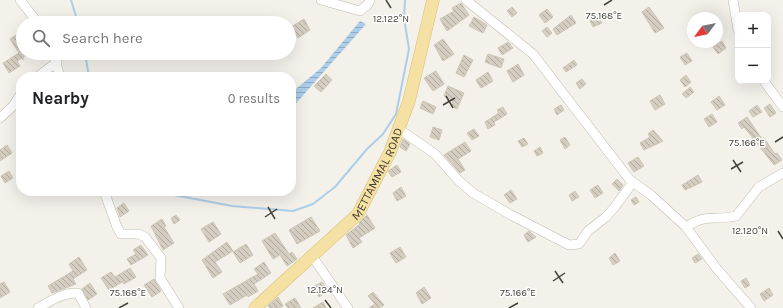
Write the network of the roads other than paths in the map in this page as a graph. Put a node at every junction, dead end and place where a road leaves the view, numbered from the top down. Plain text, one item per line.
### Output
1 (20, 0) edge
2 (321, 0) edge
3 (370, 0) edge
4 (433, 0) edge
5 (466, 0) edge
6 (733, 0) edge
7 (735, 12) edge
8 (33, 16) edge
9 (53, 60) edge
10 (56, 60) edge
11 (42, 72) edge
12 (59, 72) edge
13 (766, 84) edge
14 (16, 102) edge
15 (783, 107) edge
16 (0, 118) edge
17 (399, 129) junction
18 (783, 173) edge
19 (633, 182) junction
20 (106, 196) edge
21 (686, 227) junction
22 (312, 256) junction
23 (38, 308) edge
24 (86, 308) edge
25 (178, 308) edge
26 (255, 308) edge
27 (348, 308) edge
28 (751, 308) edge

1 - 8 street
2 - 3 street
4 - 17 main road, METTAMMAL ROAD
5 - 19 street
6 - 7 street
9 - 11 street
10 - 12 street
13 - 15 street
14 - 16 street
17 - 19 street
17 - 22 main road, METTAMMAL ROAD
18 - 21 street
19 - 21 street
20 - 25 street
21 - 28 street
22 - 26 main road, METTAMMAL ROAD
22 - 27 street
23 - 24 street

